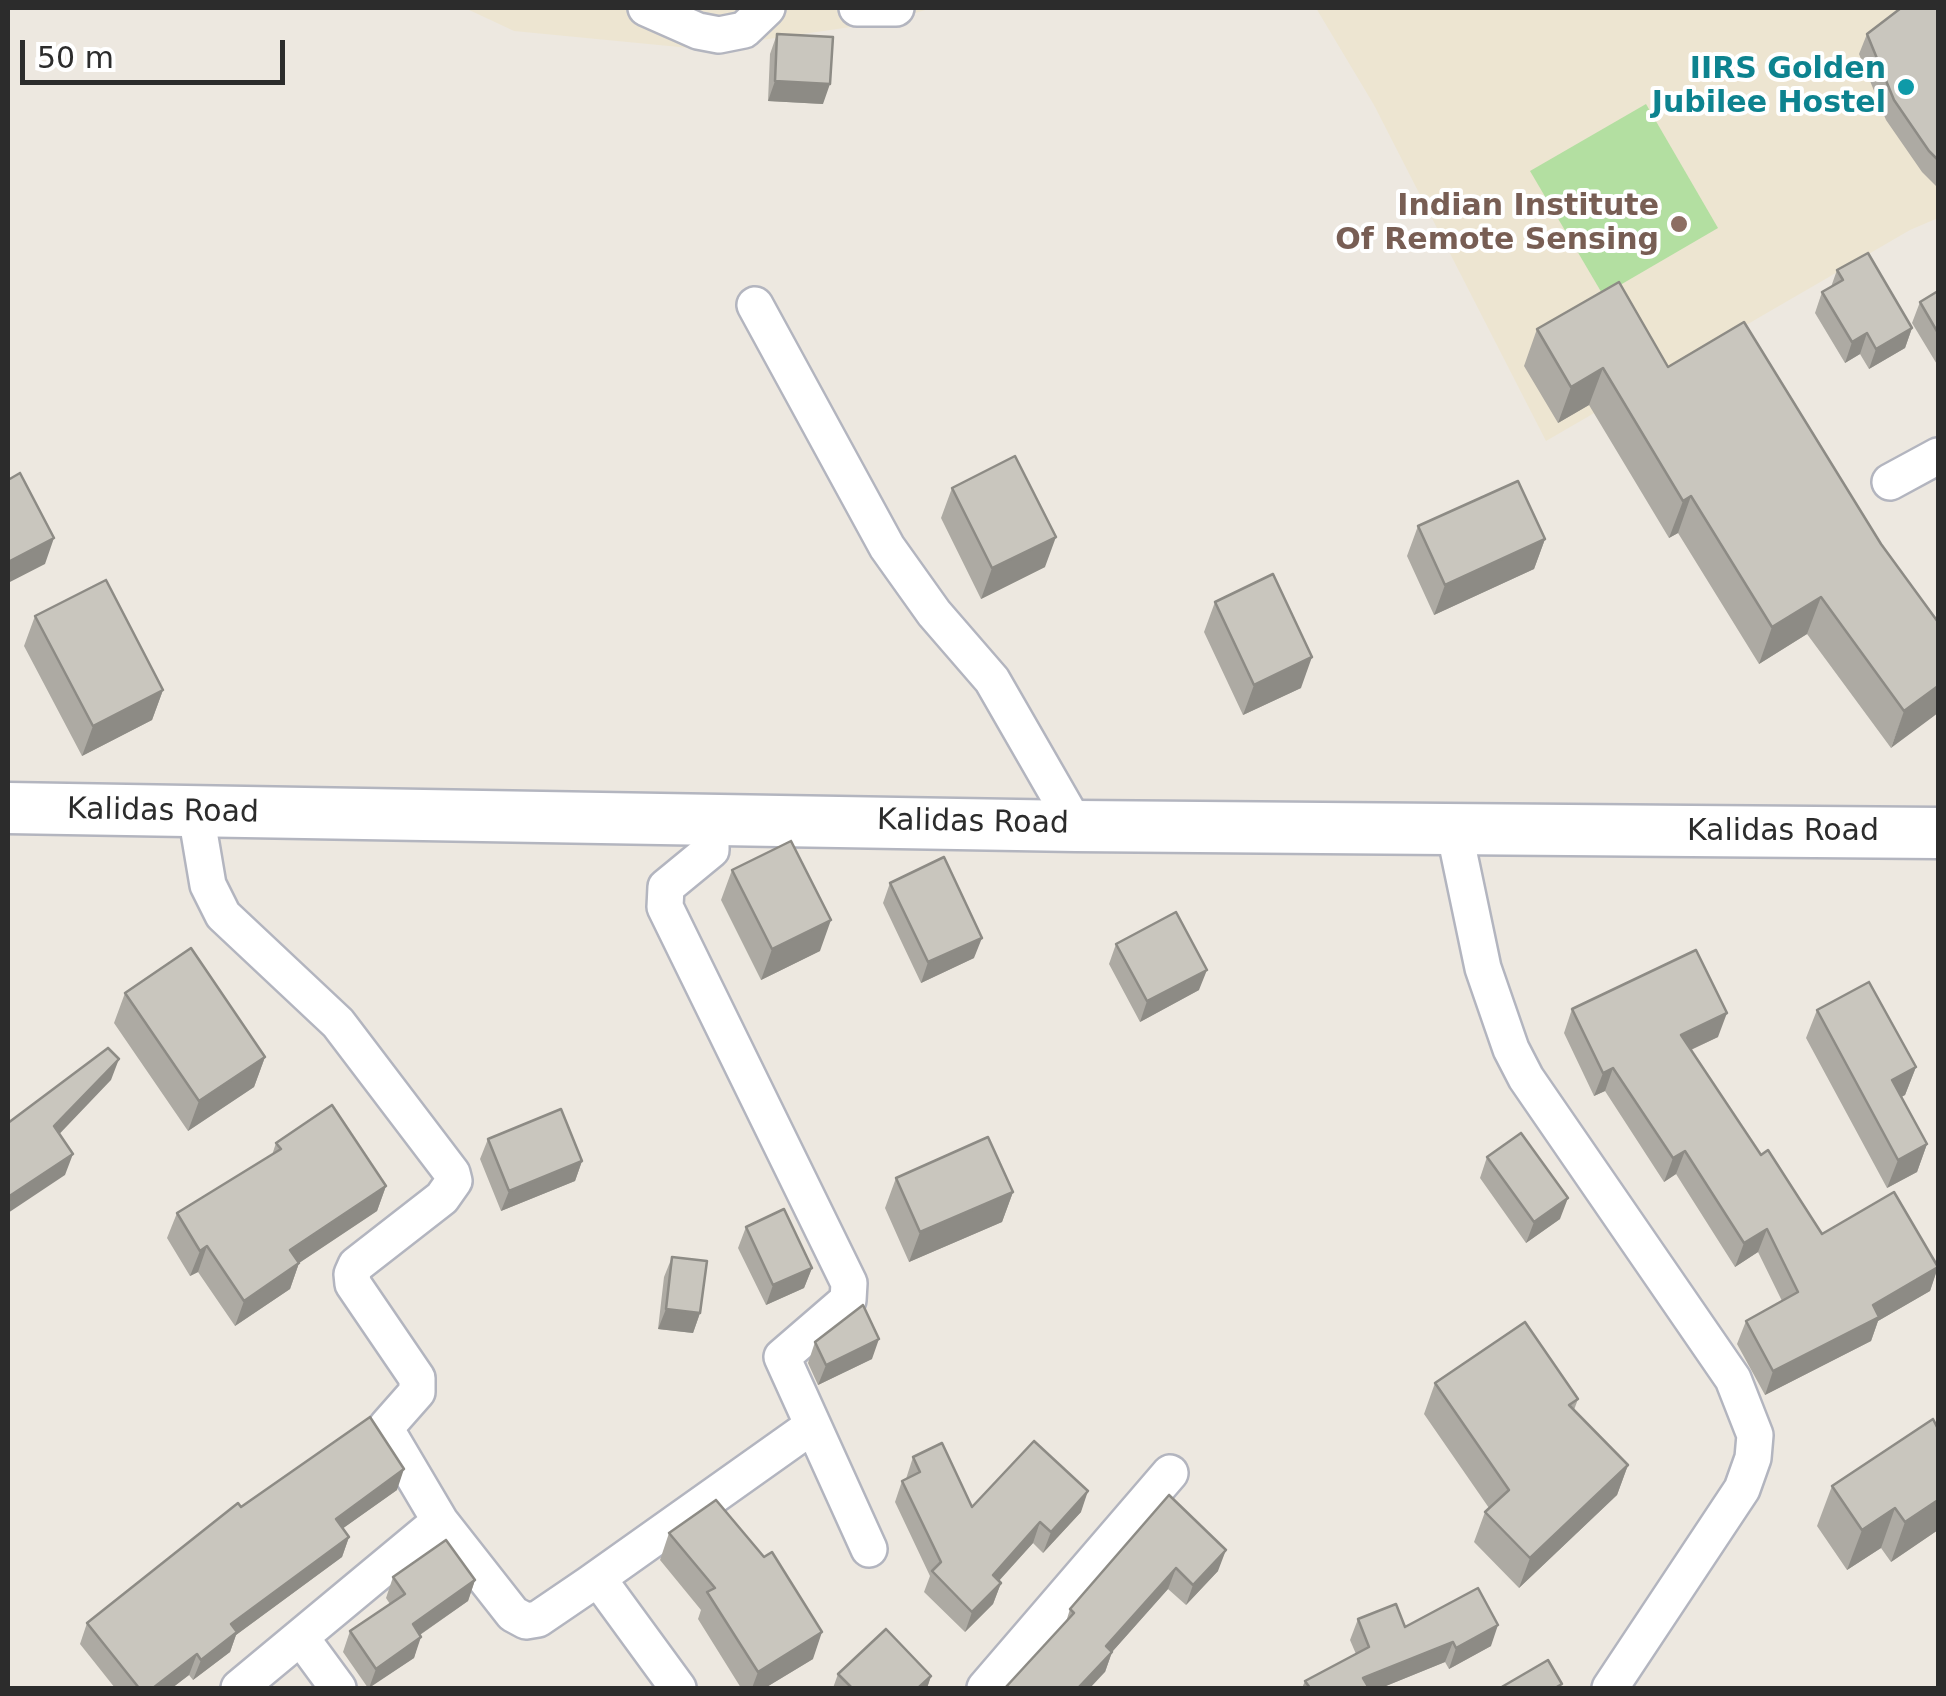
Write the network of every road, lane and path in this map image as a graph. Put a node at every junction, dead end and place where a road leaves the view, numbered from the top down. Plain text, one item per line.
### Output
1 (646, 8) edge
2 (766, 8) edge
3 (857, 8) edge
4 (896, 8) edge
5 (754, 304) dead end
6 (1938, 456) edge
7 (1890, 482) dead end
8 (8, 808) edge
9 (196, 814) junction
10 (711, 817) junction
11 (1076, 826) junction
12 (1454, 830) junction
13 (1938, 833) edge
14 (812, 1426) junction
15 (1170, 1473) dead end
16 (440, 1521) junction
17 (869, 1549) dead end
18 (588, 1585) junction
19 (302, 1639) junction
20 (239, 1688) edge
21 (338, 1688) edge
22 (678, 1688) edge
23 (985, 1688) edge
24 (1610, 1688) edge

1 - 2 street
3 - 4 street
5 - 11 street
6 - 7 street
8 - 9 street, Kalidas Road
9 - 10 street, Kalidas Road
9 - 16 street
10 - 11 street, Kalidas Road
10 - 14 street
11 - 12 street, Kalidas Road
12 - 13 street, Kalidas Road
12 - 24 street
14 - 17 street
14 - 18 street
15 - 23 street
16 - 18 street
16 - 19 street
18 - 22 street
19 - 20 street
19 - 21 street

